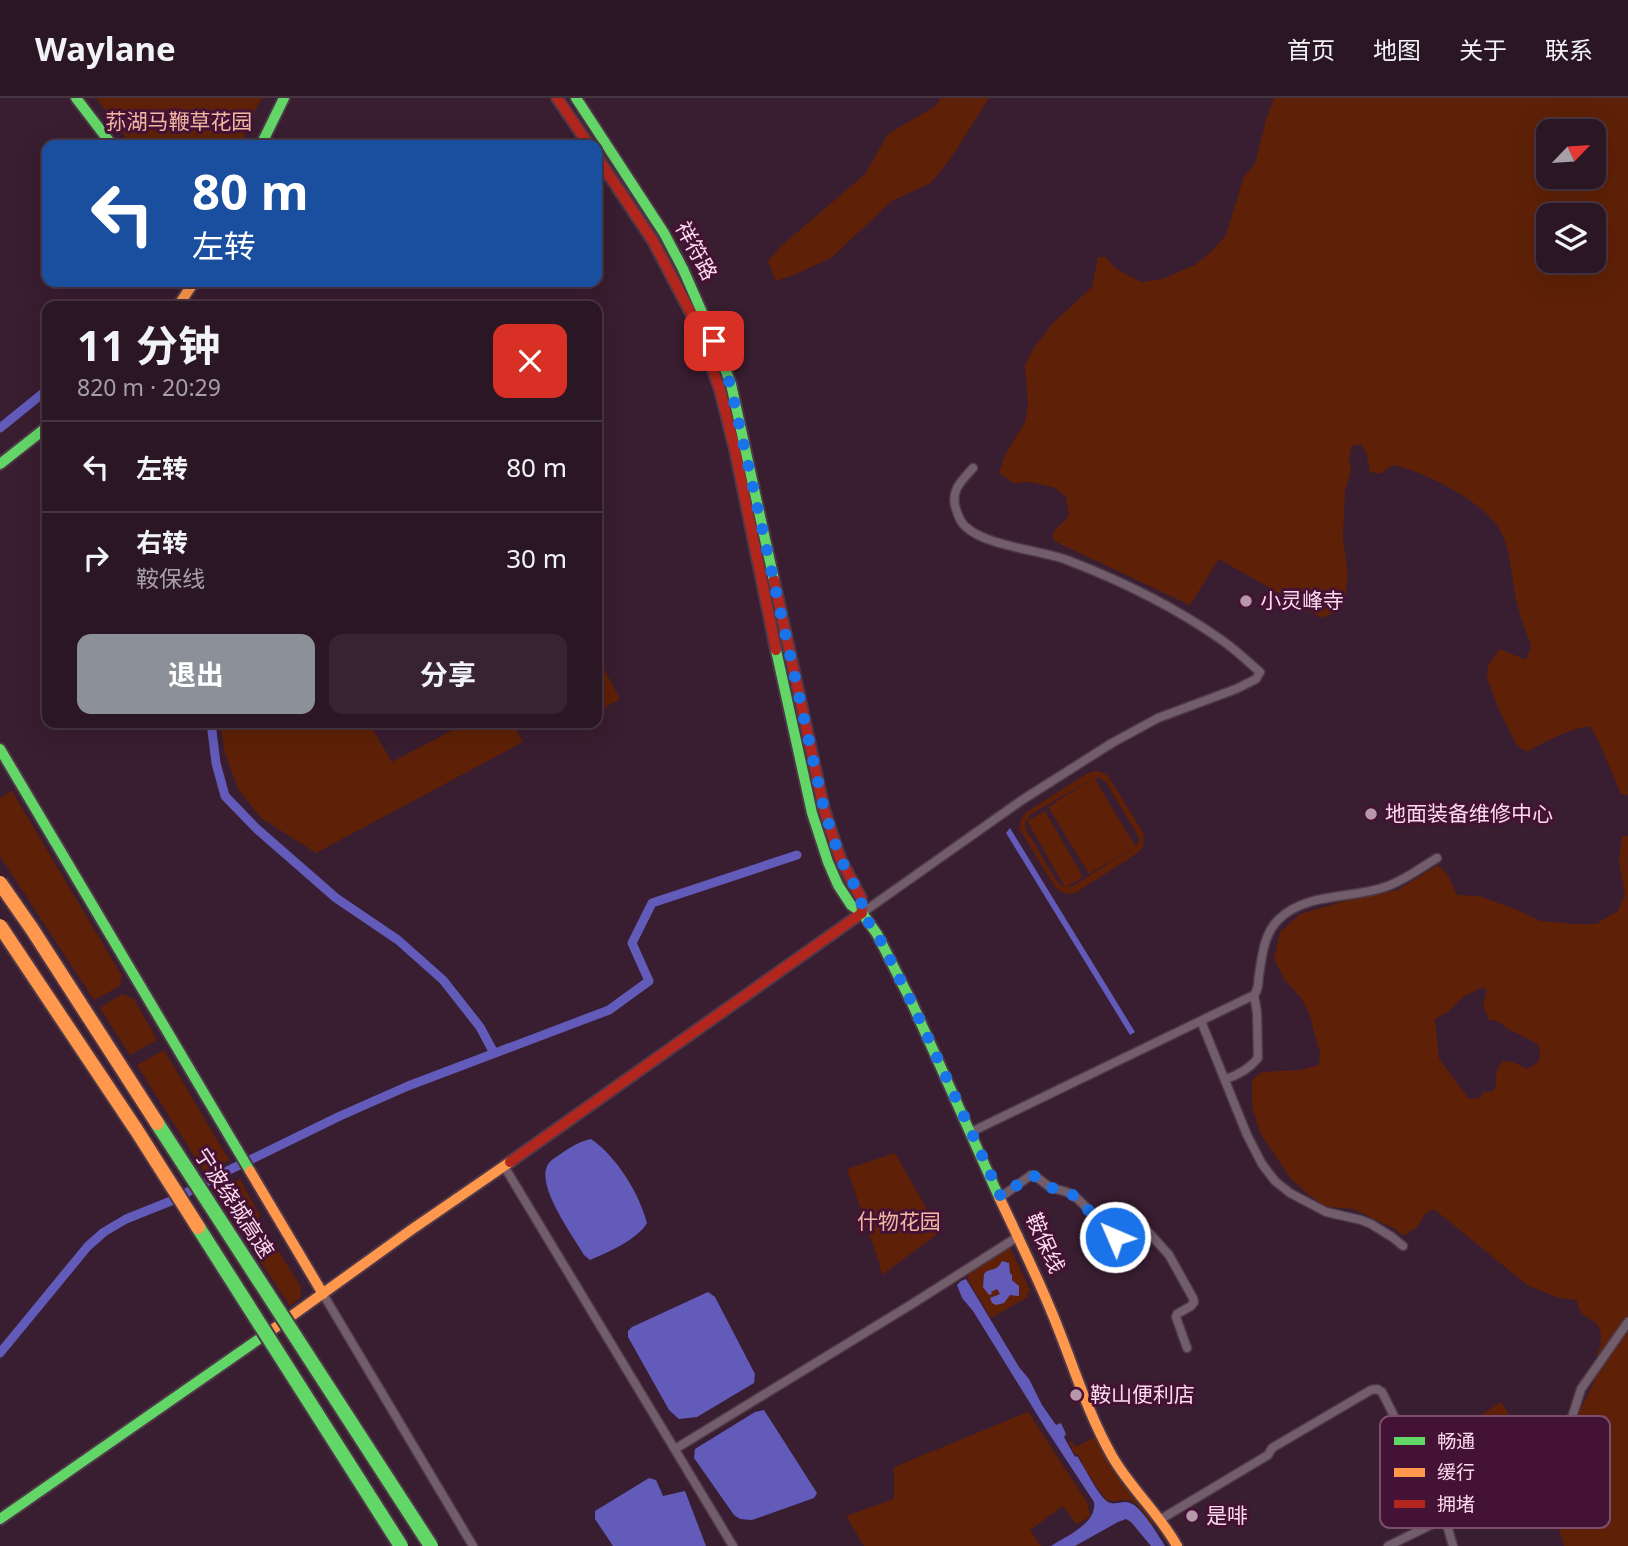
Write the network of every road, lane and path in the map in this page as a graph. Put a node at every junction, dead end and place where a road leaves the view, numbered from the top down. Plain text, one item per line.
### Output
1 (76, 98) edge
2 (284, 98) edge
3 (557, 98) edge
4 (576, 98) edge
5 (108, 140) edge
6 (263, 140) edge
7 (586, 140) edge
8 (602, 164) edge
9 (42, 431) edge
10 (0, 464) edge
11 (973, 468) dead end
12 (0, 749) edge
13 (1437, 858) dead end
14 (0, 883) edge
15 (862, 913) junction
16 (0, 926) edge
17 (1254, 995) junction
18 (1201, 1021) junction
19 (1226, 1079) junction
20 (971, 1132) junction
21 (504, 1166) junction
22 (1001, 1197) junction
23 (1019, 1236) junction
24 (1403, 1246) dead end
25 (323, 1294) junction
26 (1628, 1322) edge
27 (1187, 1348) dead end
28 (1394, 1416) edge
29 (1573, 1416) edge
30 (675, 1449) junction
31 (0, 1519) edge
32 (1161, 1519) junction
33 (1425, 1528) edge
34 (1448, 1528) edge
35 (401, 1546) edge
36 (431, 1546) edge
37 (473, 1546) edge
38 (733, 1546) edge
39 (1177, 1546) edge
40 (1388, 1546) edge
41 (1453, 1546) edge

1 - 5 main road
2 - 6 main road
3 - 7 main road
4 - 15 main road, 祥符路
8 - 15 main road, 祥符路
9 - 10 main road
11 - 15 street
12 - 25 main road
13 - 17 street
14 - 36 main road, 宁波绕城高速, bridge
15 - 20 main road, 鞍保线
15 - 21 main road
16 - 35 main road, 宁波绕城高速, bridge
17 - 18 street
17 - 19 street
18 - 19 street
18 - 20 street
19 - 24 street
20 - 22 main road, 鞍保线
21 - 25 main road
21 - 30 street
22 - 23 main road, 鞍保线
22 - 27 street
23 - 30 street
23 - 32 main road, 鞍保线
25 - 31 main road
25 - 37 street
26 - 29 street
28 - 32 street
30 - 38 street
32 - 39 main road, 鞍保线
33 - 40 street
34 - 41 street

